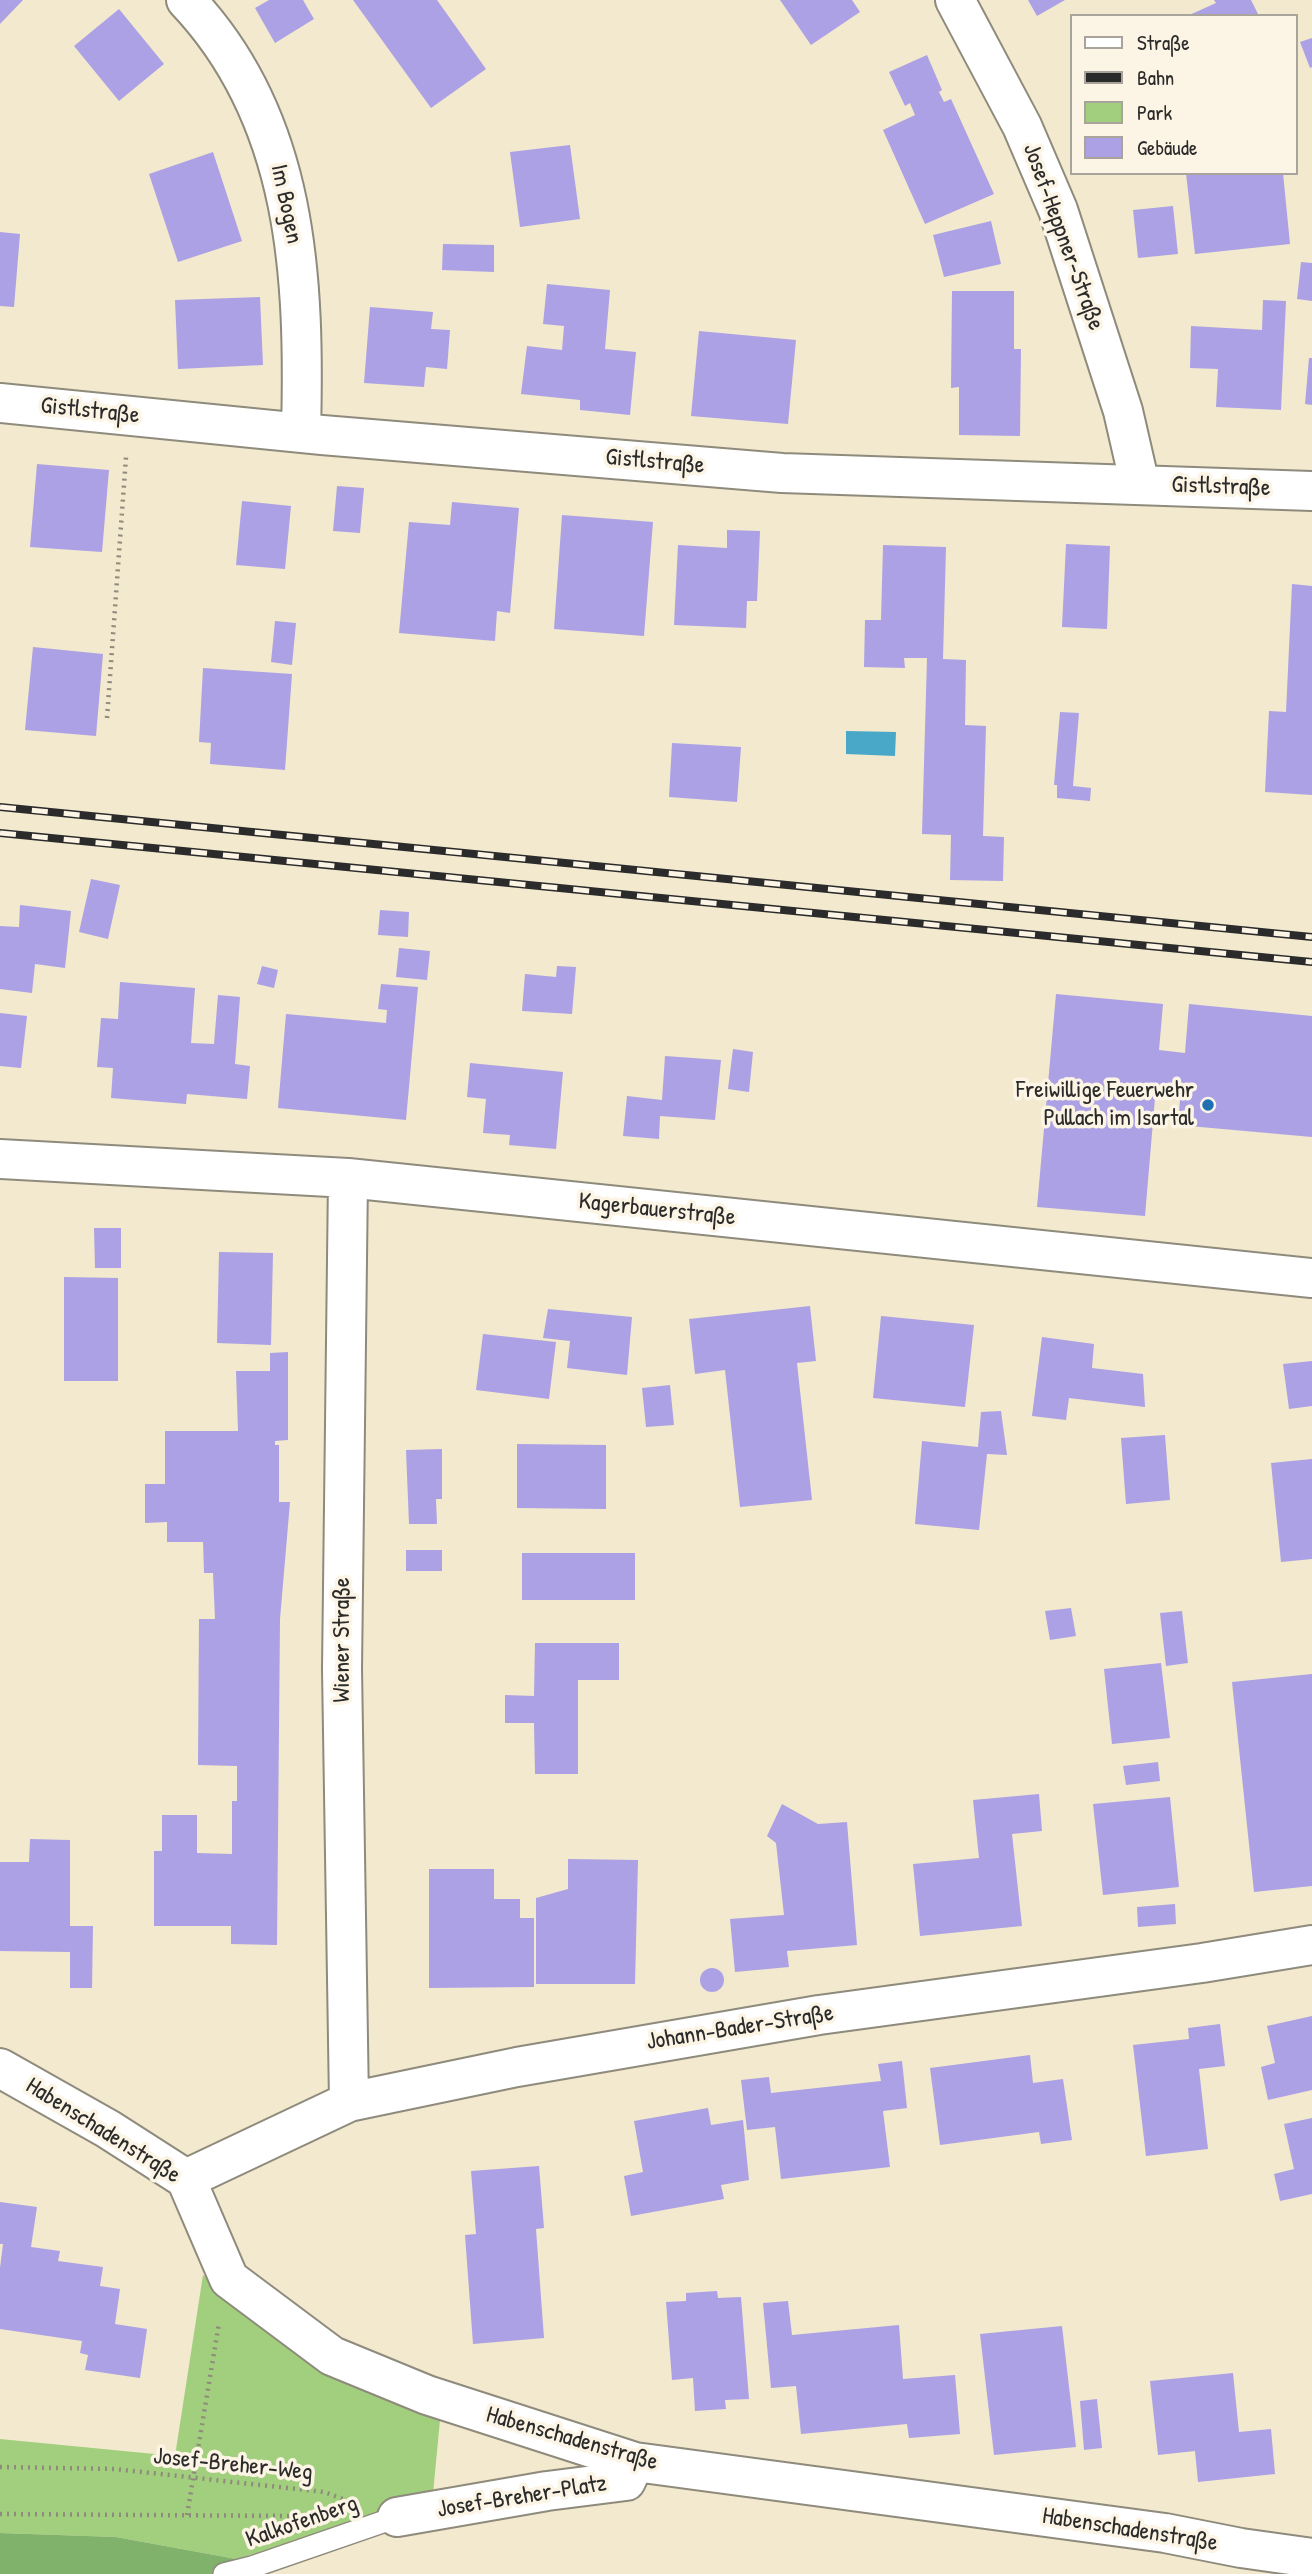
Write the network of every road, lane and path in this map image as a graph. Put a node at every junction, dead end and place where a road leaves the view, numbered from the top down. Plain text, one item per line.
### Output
1 (186, 0) edge
2 (955, 0) edge
3 (0, 403) edge
4 (129, 415) junction
5 (301, 433) junction
6 (1140, 485) junction
7 (1312, 491) edge
8 (107, 718) dead end
9 (0, 1159) edge
10 (348, 1178) junction
11 (1312, 1278) edge
12 (1312, 1945) edge
13 (0, 2068) edge
14 (349, 2102) junction
15 (186, 2179) junction
16 (229, 2280) junction
17 (635, 2462) junction
18 (0, 2467) edge
19 (192, 2478) junction
20 (0, 2514) edge
21 (187, 2515) junction
22 (308, 2516) dead end
23 (397, 2517) junction
24 (1312, 2558) edge
25 (224, 2574) edge

1 - 5 street, Im Bogen
2 - 6 street, Josef-Heppner-Straße
3 - 4 street, Gistlstraße
4 - 5 street, Gistlstraße
4 - 8 path
5 - 6 street, Gistlstraße
6 - 7 street, Gistlstraße
9 - 10 street, Kagerbauerstraße
10 - 11 street, Kagerbauerstraße
10 - 14 street, Wiener Straße
12 - 14 street, Johann-Bader-Straße
13 - 15 street, Habenschadenstraße
14 - 15 street, Johann-Bader-Straße
15 - 16 street, Habenschadenstraße
16 - 17 street, Habenschadenstraße
16 - 19 path
17 - 23 street, Josef-Breher-Platz
17 - 24 street, Habenschadenstraße
18 - 19 path, Josef-Breher-Weg
19 - 21 path
19 - 23 path, Josef-Breher-Weg
20 - 21 path, Josef-Breher-Weg
21 - 22 path, Josef-Breher-Weg
23 - 25 lane, Kalkofenberg

